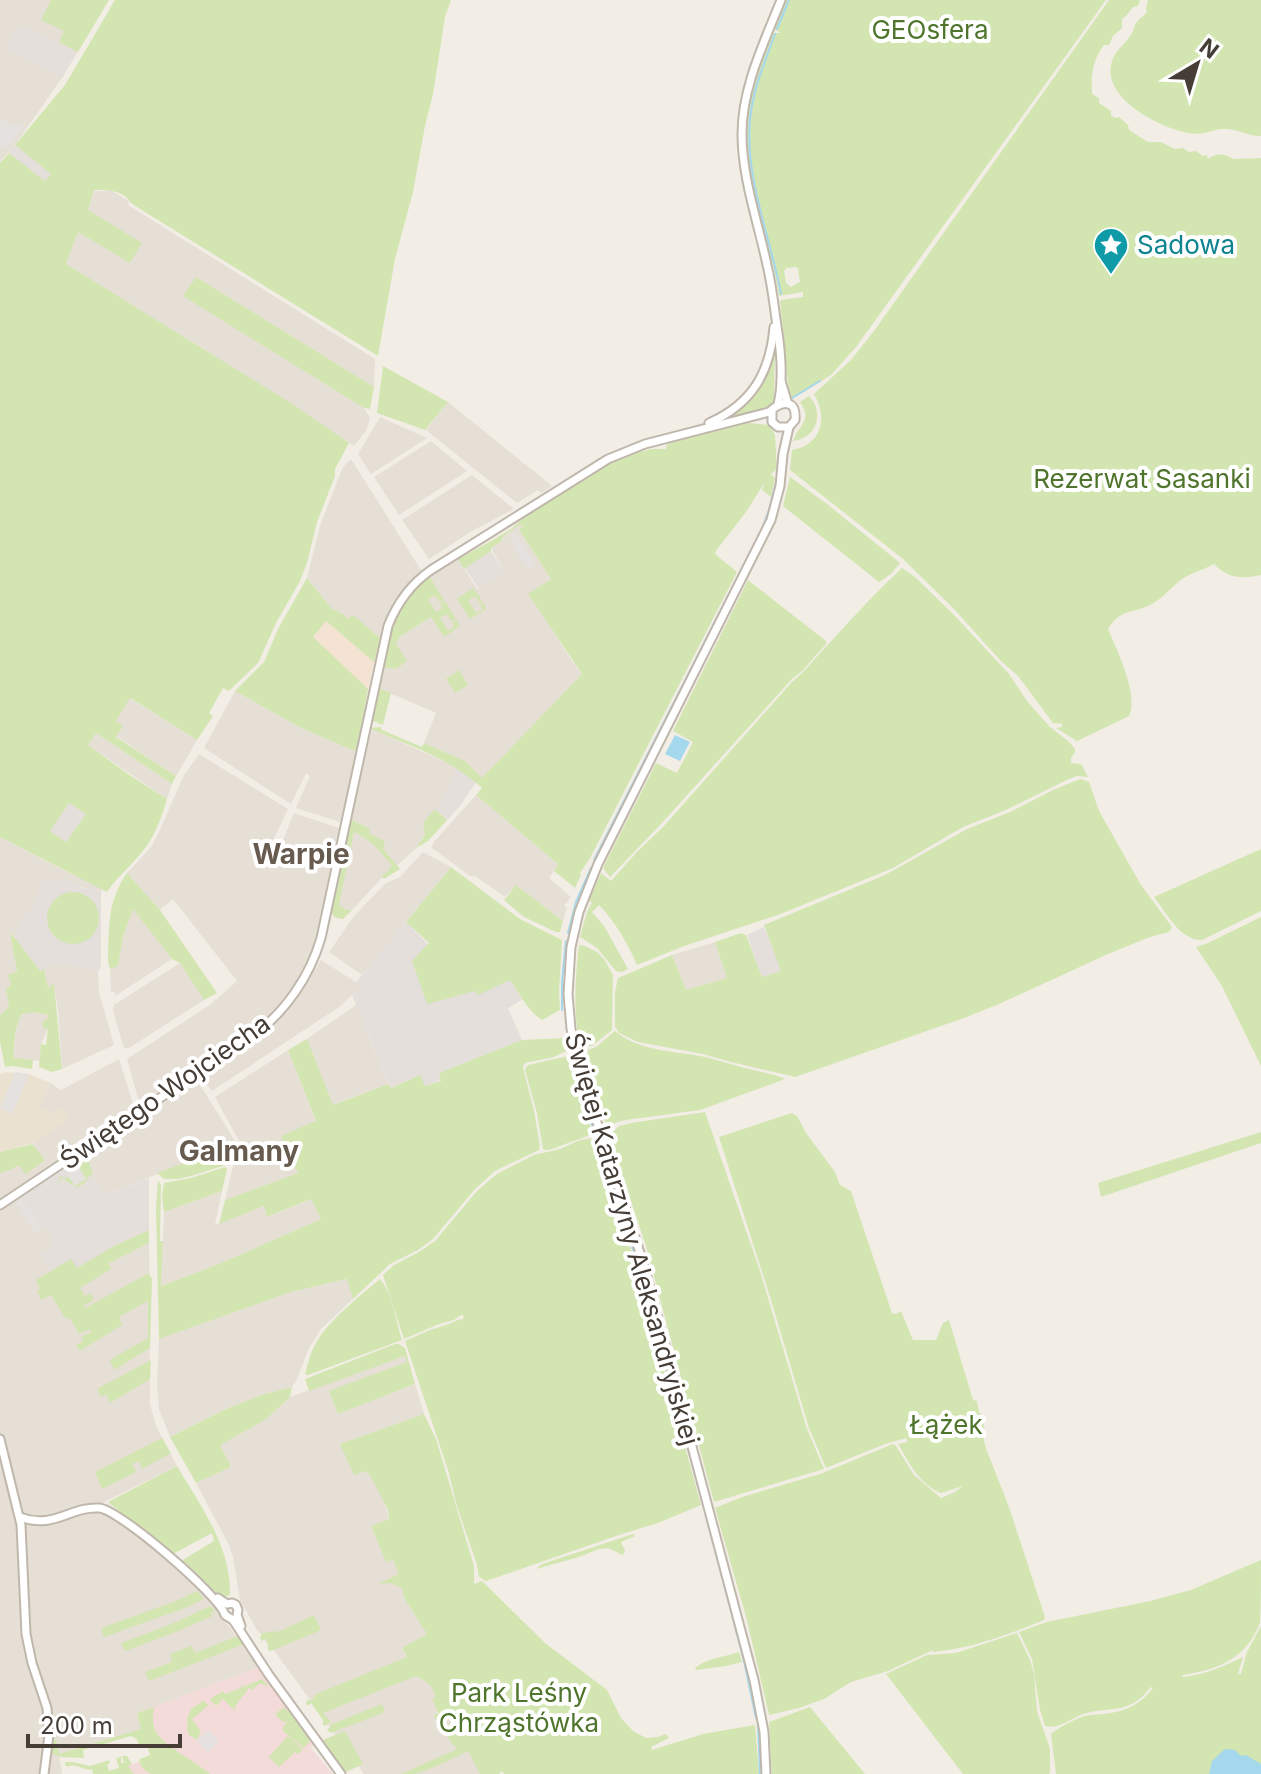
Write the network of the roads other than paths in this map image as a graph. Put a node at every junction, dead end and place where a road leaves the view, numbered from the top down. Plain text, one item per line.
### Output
1 (781, 0) edge
2 (775, 317) junction
3 (781, 381) junction
4 (788, 404) junction
5 (775, 407) junction
6 (745, 419) junction
7 (775, 425) junction
8 (789, 427) junction
9 (693, 432) junction
10 (783, 454) junction
11 (0, 1205) edge
12 (0, 1439) edge
13 (2, 1454) edge
14 (20, 1517) junction
15 (225, 1606) junction
16 (234, 1616) junction
17 (44, 1774) edge
18 (341, 1774) edge
19 (766, 1774) edge

1 - 2 street
2 - 3 street
2 - 9 street
3 - 4 street
3 - 5 street
4 - 5 street
4 - 8 street
5 - 6 street, Świętego Wojciecha
5 - 7 street
6 - 7 street, Świętego Wojciecha
6 - 9 street, Świętego Wojciecha
7 - 8 street
7 - 10 street, Świętej Katarzyny Aleksandryjskiej
8 - 10 street, Świętej Katarzyny Aleksandryjskiej
9 - 11 street, Świętego Wojciecha
10 - 19 street, Świętej Katarzyny Aleksandryjskiej
12 - 13 street
13 - 14 street
14 - 15 street
14 - 17 street
15 - 16 street
15 - 16 street
16 - 18 street

